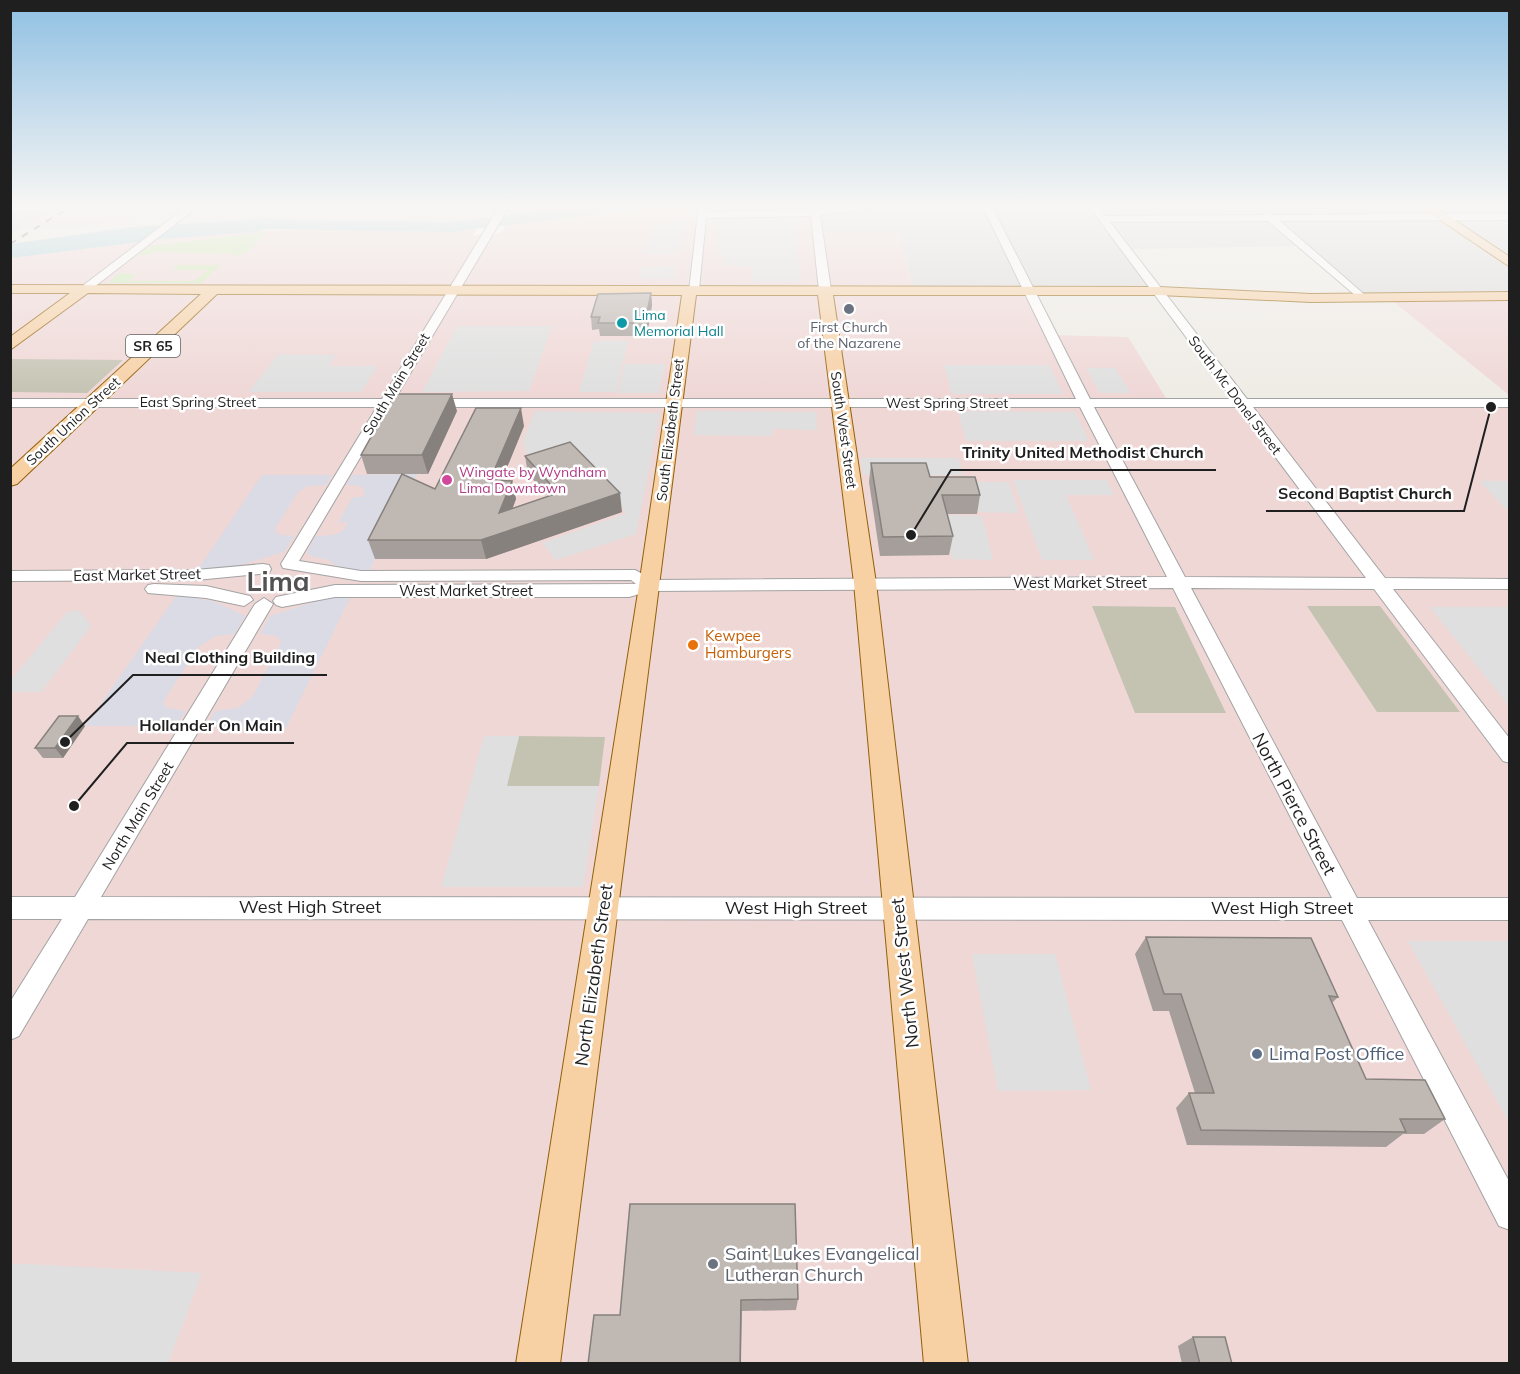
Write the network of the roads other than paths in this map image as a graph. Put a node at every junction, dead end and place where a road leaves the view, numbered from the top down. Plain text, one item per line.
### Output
1 (111, 269) edge
2 (466, 269) edge
3 (696, 269) edge
4 (822, 269) edge
5 (1017, 269) edge
6 (1142, 269) edge
7 (1330, 269) edge
8 (10, 289) edge
9 (85, 289) junction
10 (214, 289) junction
11 (454, 289) junction
12 (693, 290) junction
13 (825, 290) junction
14 (1028, 291) junction
15 (1163, 296) junction
16 (1509, 296) edge
17 (1362, 298) junction
18 (10, 345) edge
19 (386, 401) junction
20 (92, 402) junction
21 (675, 402) junction
22 (840, 402) junction
23 (1240, 402) junction
24 (10, 403) edge
25 (1085, 403) junction
26 (1509, 403) edge
27 (10, 480) edge
28 (295, 565) junction
29 (263, 569) junction
30 (10, 576) edge
31 (865, 584) junction
32 (1180, 584) junction
33 (1379, 584) junction
34 (1509, 584) edge
35 (650, 586) junction
36 (10, 590) edge
37 (263, 602) junction
38 (1509, 755) edge
39 (10, 908) edge
40 (83, 908) junction
41 (603, 908) junction
42 (899, 908) junction
43 (1349, 909) junction
44 (1509, 909) edge
45 (10, 1027) edge
46 (1509, 1215) edge
47 (538, 1364) edge
48 (946, 1364) edge

1 - 9 street
2 - 11 street, South Main Street
3 - 12 street, South Elizabeth Street
4 - 13 street, South West Street
5 - 14 street, North Pierce Street
6 - 15 street, South Mc Donel Street
7 - 17 street
8 - 9 main road
9 - 10 main road
9 - 18 main road
10 - 11 main road
10 - 20 main road, South Union Street / SR 65
11 - 12 main road
11 - 19 street, South Main Street
12 - 13 main road
12 - 21 main road, South Elizabeth Street
13 - 14 main road
13 - 22 main road, South West Street
14 - 15 main road
14 - 25 street, North Pierce Street
15 - 17 main road
15 - 23 street, South Mc Donel Street
16 - 17 main road
19 - 20 street, East Spring Street
19 - 21 street, West Spring Street
19 - 28 street, South Main Street
20 - 24 street, East Spring Street
20 - 27 main road, South Union Street / SR 65
21 - 22 street, West Spring Street
21 - 35 main road, South Elizabeth Street
22 - 25 street, West Spring Street
22 - 31 main road, South West Street
23 - 25 street, West Spring Street
23 - 26 street, West Spring Street
23 - 33 street, South Mc Donel Street
25 - 32 street, North Pierce Street
28 - 29 street, West Market Street
28 - 35 street, West Market Street
28 - 37 street
29 - 30 street, East Market Street
29 - 37 street
31 - 32 street, West Market Street
31 - 35 street, West Market Street
31 - 42 main road, North West Street
32 - 33 street, West Market Street
32 - 43 street, North Pierce Street
33 - 34 street, West Market Street
33 - 38 street, South Mc Donel Street
35 - 37 street, West Market Street
35 - 41 main road, North Elizabeth Street
36 - 37 street, East Market Street
37 - 40 street, North Main Street
39 - 40 street, West High Street
40 - 41 street, West High Street
40 - 45 street, North Main Street
41 - 42 street, West High Street
41 - 47 main road, North Elizabeth Street
42 - 43 street, West High Street
42 - 48 main road, North West Street
43 - 44 street, West High Street
43 - 46 street, North Pierce Street

